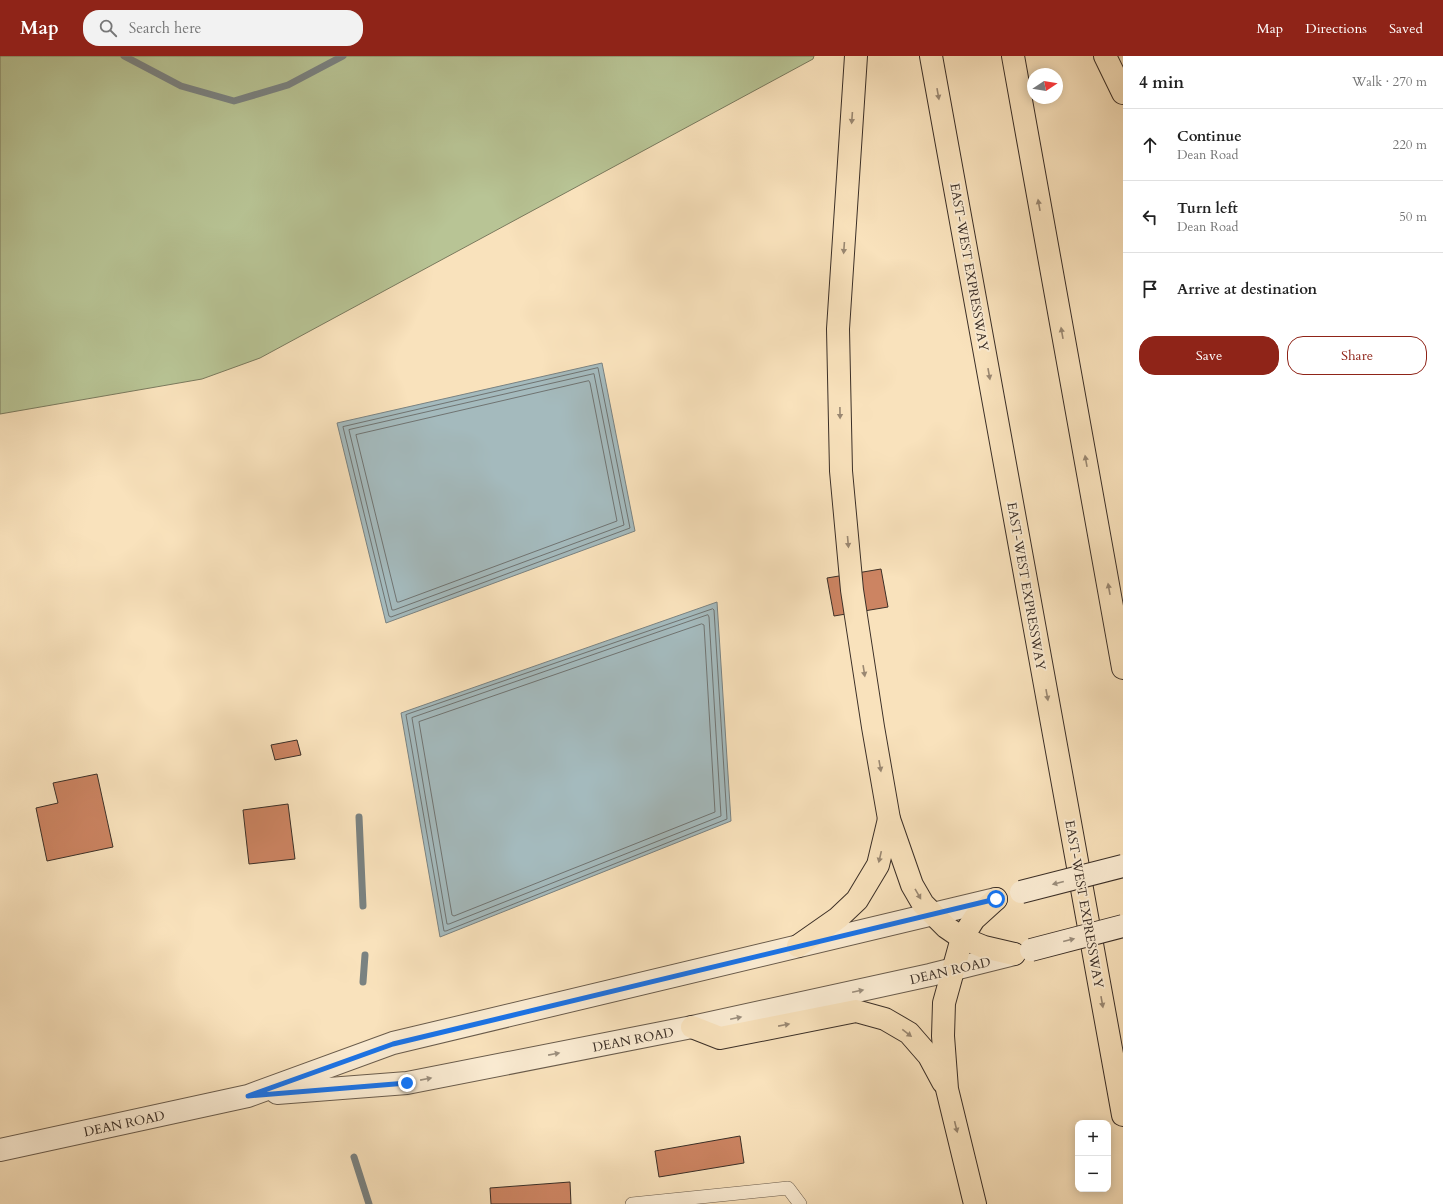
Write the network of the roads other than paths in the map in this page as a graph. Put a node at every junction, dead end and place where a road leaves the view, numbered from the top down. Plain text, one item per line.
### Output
1 (856, 56) edge
2 (931, 56) edge
3 (1012, 56) edge
4 (1105, 56) edge
5 (1123, 93) edge
6 (1123, 668) edge
7 (889, 819) junction
8 (1123, 866) edge
9 (1021, 892) dead end
10 (996, 899) joint
11 (933, 914) junction
12 (1123, 926) edge
13 (962, 938) junction
14 (798, 946) junction
15 (1023, 952) junction
16 (952, 970) junction
17 (692, 1027) junction
18 (947, 1089) junction
19 (248, 1096) junction
20 (1123, 1115) edge
21 (0, 1150) edge
22 (632, 1204) edge
23 (800, 1204) edge
24 (975, 1204) edge

1 -> 7 highway
2 -> 20 highway, EAST-WEST EXPRESSWAY
6 -> 3 highway
4 - 5 highway
7 -> 11 highway
7 -> 14 highway
8 -> 9 street, bridge
10 - 11 street, DEAN ROAD
10 - 13 highway
11 - 13 highway
11 - 14 street, DEAN ROAD
15 -> 12 street, DEAN ROAD, bridge
13 - 15 highway
13 - 16 highway
14 - 19 street, DEAN ROAD
15 - 16 street, DEAN ROAD
17 -> 16 street, DEAN ROAD
16 - 18 highway
17 -> 18 highway
19 -> 17 street, DEAN ROAD
18 -> 24 highway
19 - 21 street, DEAN ROAD
22 - 23 lane

